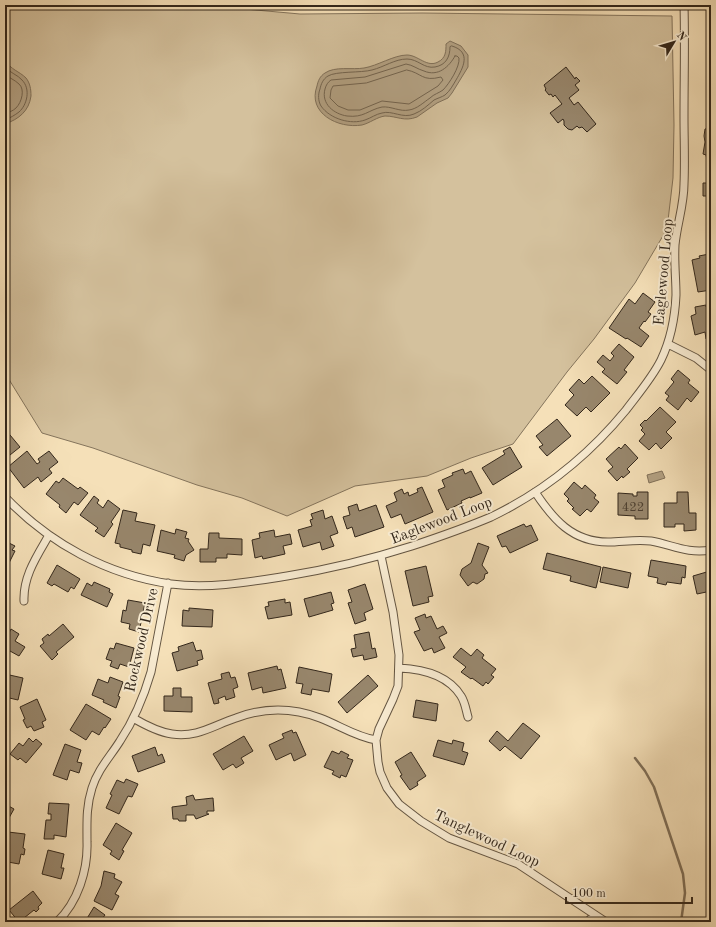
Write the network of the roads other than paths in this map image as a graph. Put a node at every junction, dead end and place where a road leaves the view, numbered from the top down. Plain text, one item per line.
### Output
1 (684, 5) edge
2 (668, 344) junction
3 (711, 370) edge
4 (535, 492) junction
5 (5, 497) edge
6 (49, 535) junction
7 (711, 550) edge
8 (381, 556) junction
9 (168, 583) junction
10 (24, 601) dead end
11 (399, 668) junction
12 (468, 717) dead end
13 (133, 718) junction
14 (376, 740) junction
15 (594, 914) junction
16 (57, 922) edge
17 (588, 922) edge
18 (606, 922) edge

1 - 2 street, Eaglewood Loop
2 - 3 street
2 - 4 street, Eaglewood Loop
4 - 7 street
4 - 8 street, Eaglewood Loop
5 - 6 street, Eaglewood Loop
6 - 9 street, Eaglewood Loop
6 - 10 street
8 - 9 street, Eaglewood Loop
8 - 11 street, Tanglewood Loop
9 - 13 street, Rockwood Drive
11 - 12 street
11 - 14 street, Tanglewood Loop
13 - 14 street
13 - 16 street, Rockwood Drive
14 - 15 street, Tanglewood Loop
15 - 17 street
15 - 18 street, Tanglewood Loop

